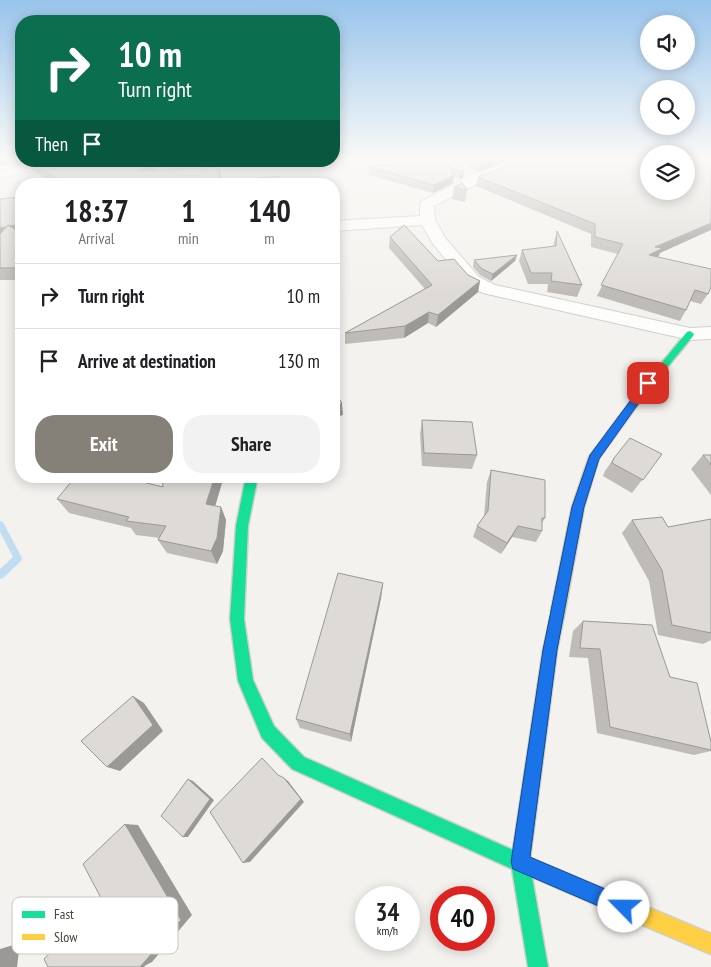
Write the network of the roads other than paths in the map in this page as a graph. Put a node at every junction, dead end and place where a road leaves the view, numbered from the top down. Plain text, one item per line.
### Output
1 (426, 204) edge
2 (427, 220) junction
3 (340, 226) edge
4 (711, 332) edge
5 (690, 334) junction
6 (251, 483) edge
7 (520, 862) junction
8 (711, 944) edge
9 (538, 967) edge

1 - 2 street
2 - 3 street
2 - 5 street
4 - 5 street
5 - 7 street
6 - 7 street
7 - 8 street
7 - 9 street

